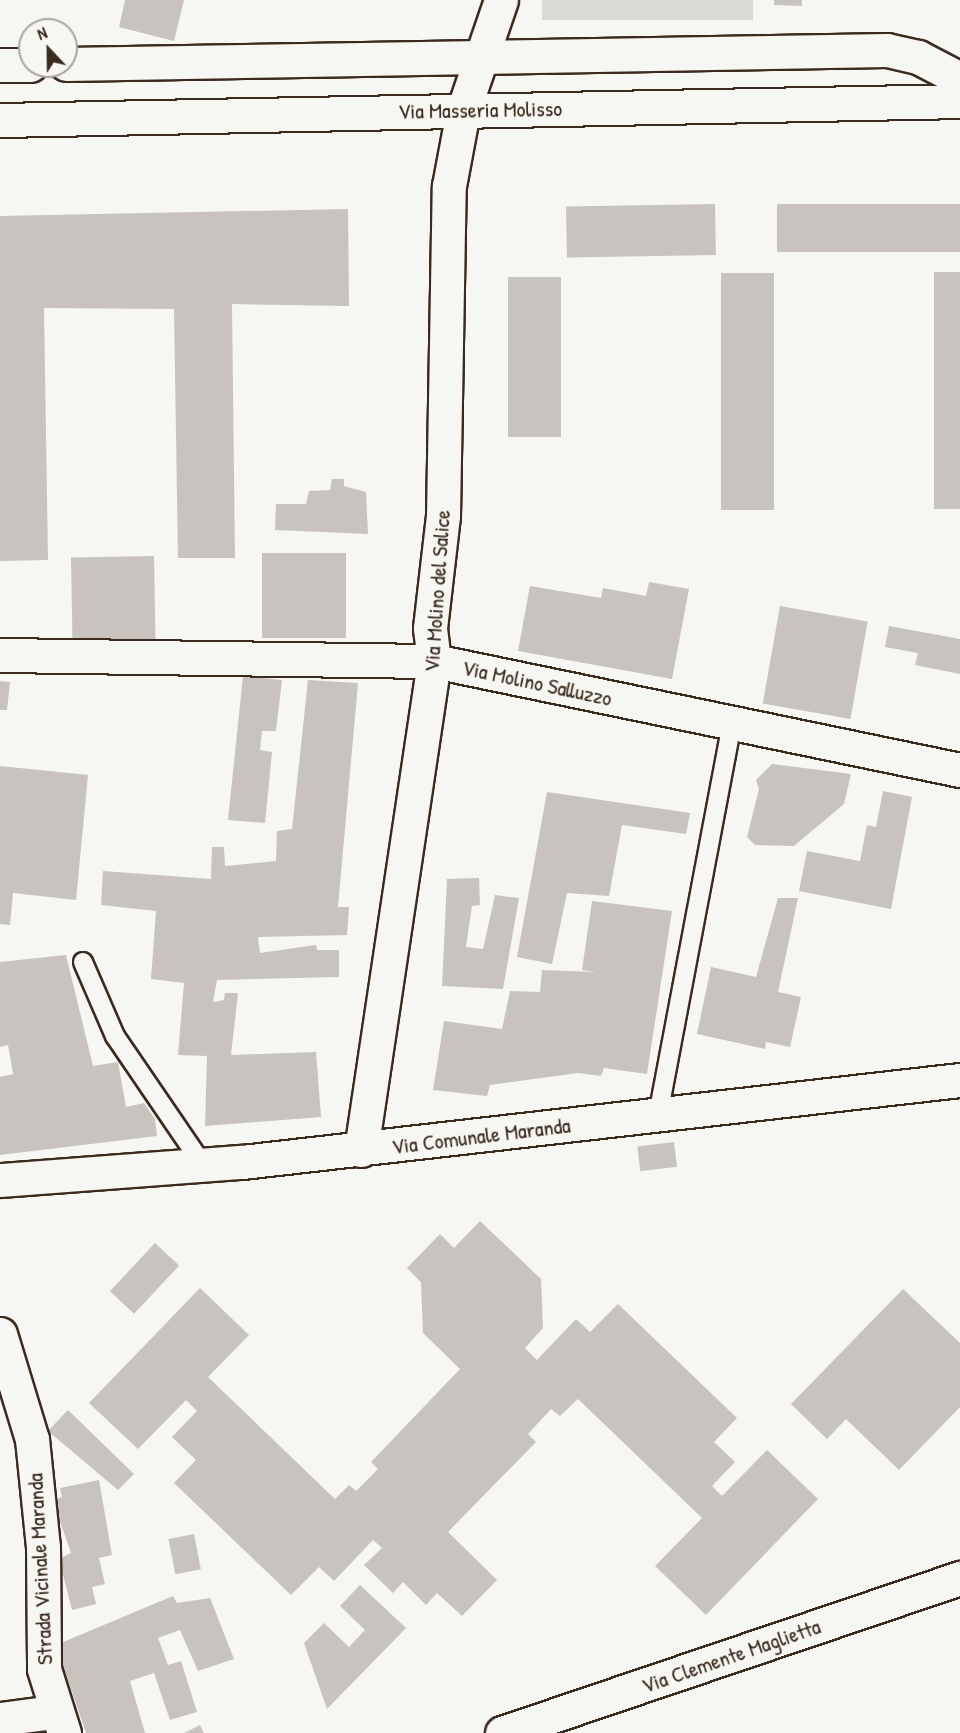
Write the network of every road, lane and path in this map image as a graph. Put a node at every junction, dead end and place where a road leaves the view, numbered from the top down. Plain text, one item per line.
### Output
1 (501, 0) edge
2 (482, 56) junction
3 (78, 64) edge
4 (0, 65) edge
5 (18, 65) edge
6 (960, 79) edge
7 (960, 101) edge
8 (463, 111) junction
9 (0, 120) edge
10 (0, 655) edge
11 (434, 661) junction
12 (732, 723) junction
13 (960, 770) edge
14 (83, 962) dead end
15 (960, 1080) edge
16 (658, 1115) junction
17 (361, 1149) junction
18 (203, 1165) junction
19 (0, 1180) edge
20 (0, 1334) edge
21 (960, 1578) edge
22 (0, 1719) edge
23 (58, 1722) edge
24 (502, 1733) edge

1 - 2 street, Via Molino del Salice
2 - 3 street
2 - 6 street
2 - 8 street, Via Molino del Salice
4 - 5 street
7 - 8 street, Via Masseria Molisso
8 - 9 street, Via Masseria Molisso
8 - 11 street, Via Molino del Salice
10 - 11 street, Via Molino Salluzzo
11 - 12 street, Via Molino Salluzzo
11 - 17 street, Via Molino del Salice
12 - 13 street, Via Molino Salluzzo
12 - 16 lane
14 - 18 lane
15 - 16 street, Via Comunale Maranda
16 - 17 street, Via Comunale Maranda
17 - 18 street, Via Comunale Maranda
18 - 19 street, Via Comunale Maranda
20 - 23 street, Strada Vicinale Maranda
21 - 24 street, Via Clemente Maglietta
22 - 23 street

